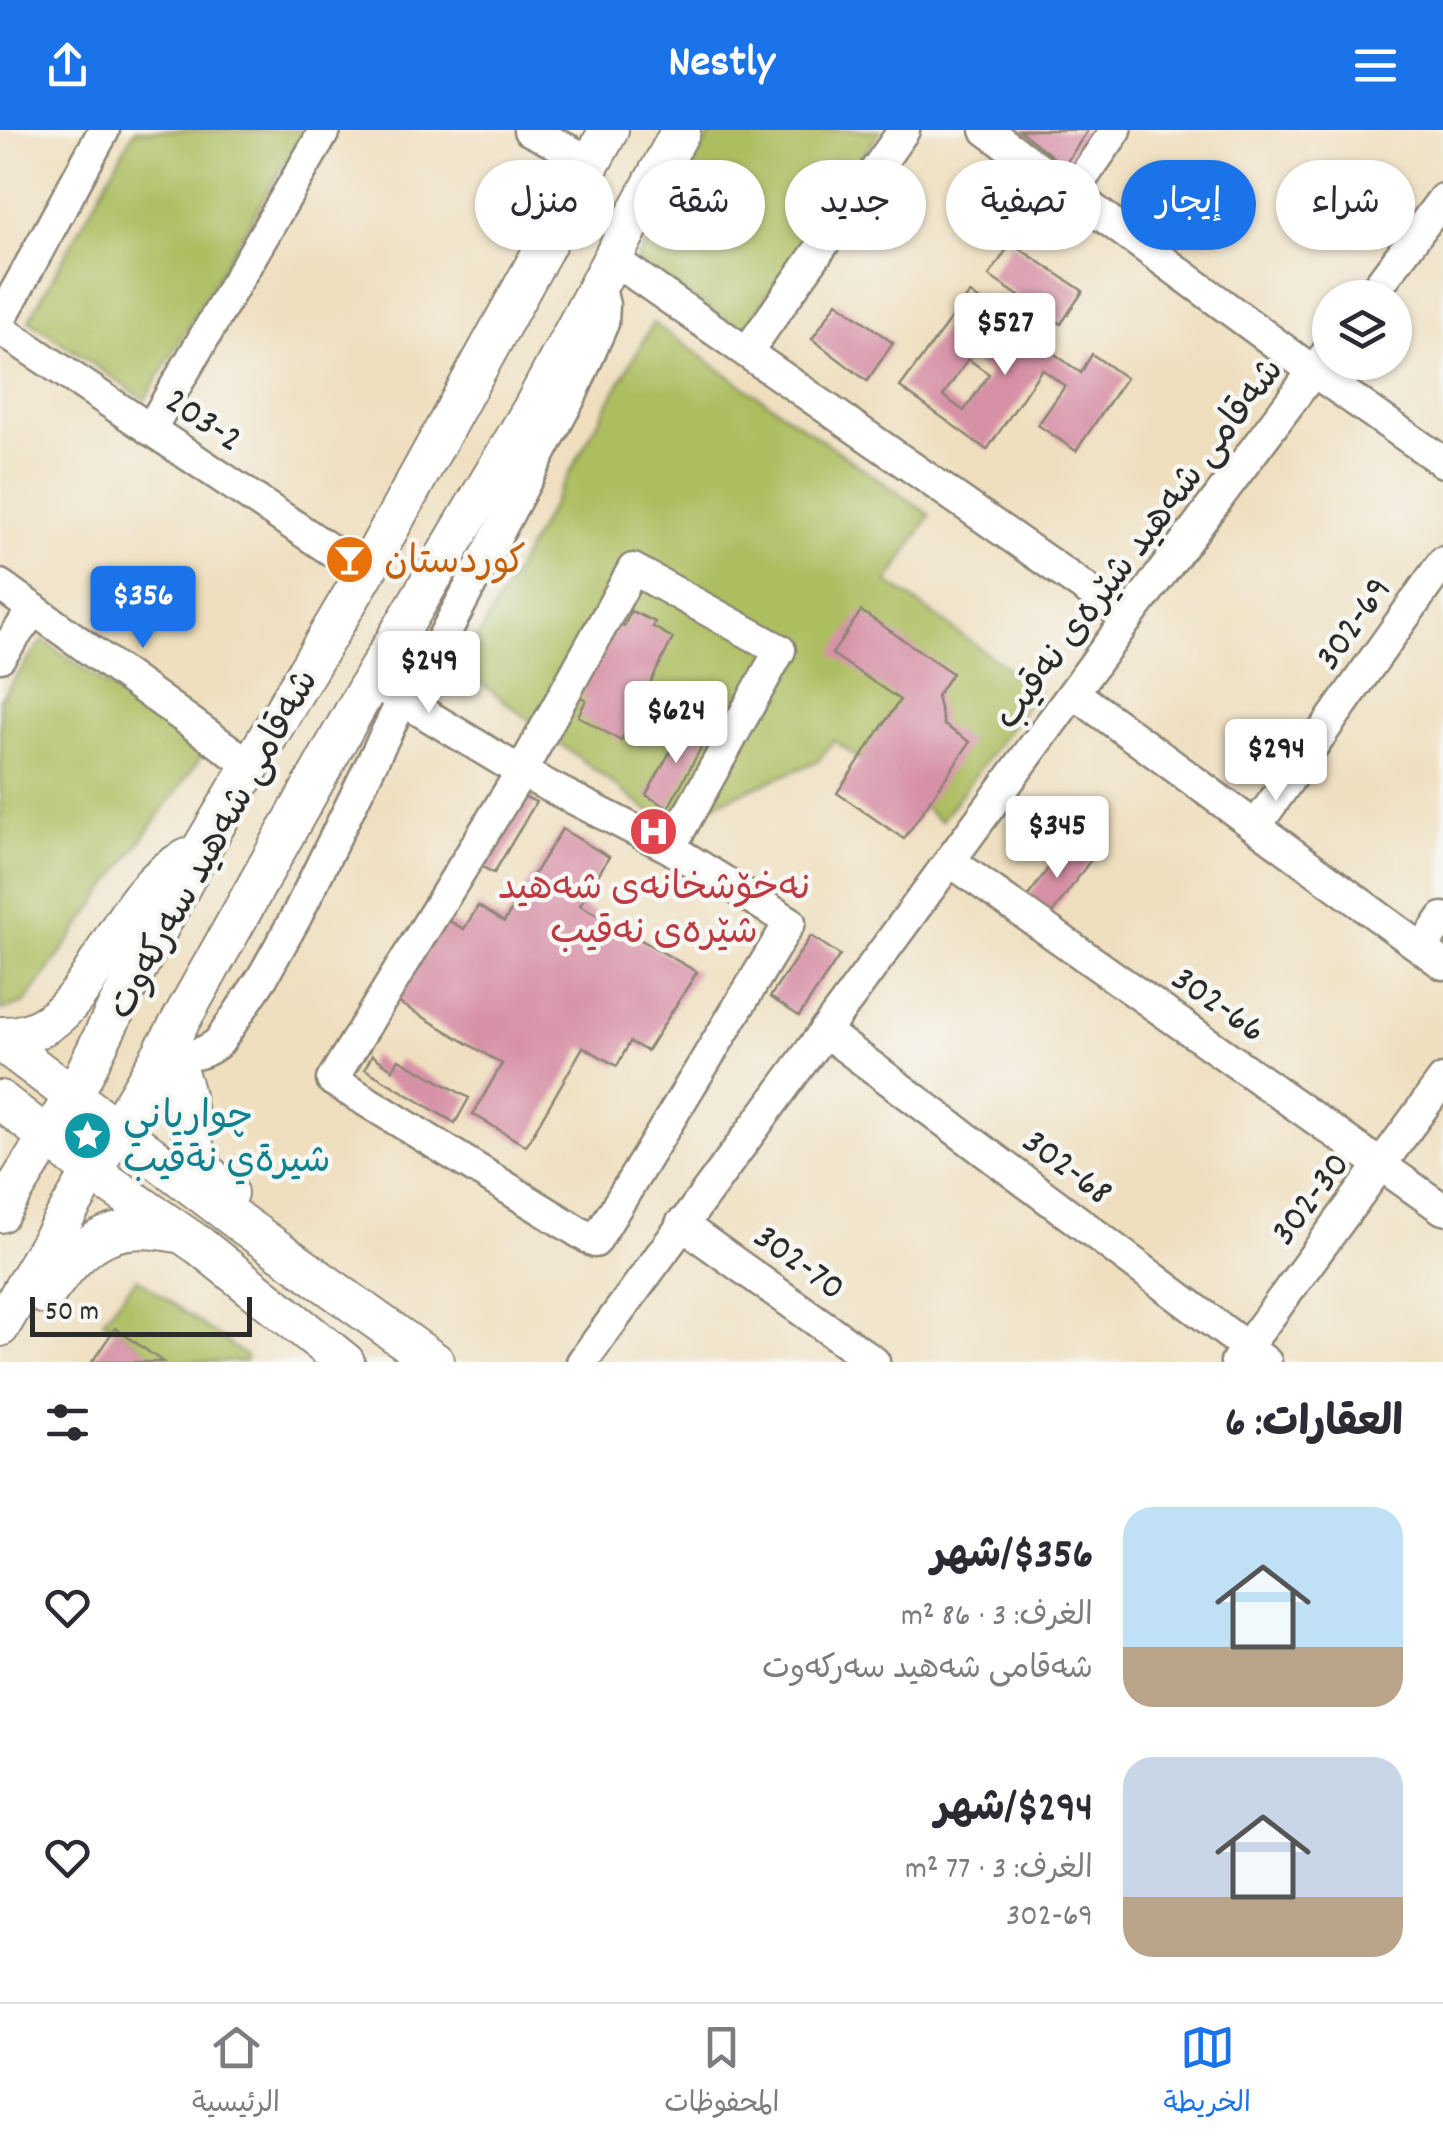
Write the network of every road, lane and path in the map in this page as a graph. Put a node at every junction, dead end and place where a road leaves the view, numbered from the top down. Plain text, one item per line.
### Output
1 (104, 130) edge
2 (325, 130) edge
3 (529, 130) edge
4 (682, 130) edge
5 (904, 130) edge
6 (986, 130) edge
7 (1116, 130) edge
8 (600, 146) edge
9 (1027, 160) edge
10 (1095, 160) edge
11 (1443, 199) edge
12 (1101, 212) edge
13 (604, 271) junction
14 (1382, 280) edge
15 (0, 320) edge
16 (0, 329) edge
17 (747, 352) junction
18 (1312, 353) edge
19 (1312, 373) edge
20 (1346, 380) edge
21 (150, 430) junction
22 (1443, 462) edge
23 (1443, 562) edge
24 (366, 573) junction
25 (0, 585) edge
26 (34, 609) junction
27 (1128, 618) junction
28 (0, 657) edge
29 (387, 690) junction
30 (1074, 694) junction
31 (252, 766) junction
32 (521, 772) junction
33 (1256, 826) junction
34 (670, 848) junction
35 (199, 853) junction
36 (950, 861) junction
37 (1443, 918) edge
38 (1432, 956) edge
39 (824, 1031) junction
40 (0, 1038) edge
41 (165, 1047) junction
42 (1443, 1080) edge
43 (74, 1097) junction
44 (0, 1100) edge
45 (0, 1122) edge
46 (116, 1127) junction
47 (49, 1138) junction
48 (1382, 1164) junction
49 (92, 1171) junction
50 (1443, 1208) edge
51 (0, 1211) edge
52 (681, 1224) junction
53 (182, 1234) junction
54 (273, 1246) junction
55 (0, 1327) edge
56 (0, 1337) edge
57 (1249, 1357) edge
58 (345, 1362) edge
59 (435, 1362) edge
60 (582, 1362) edge
61 (874, 1362) edge

1 - 15 street
2 - 21 street
3 - 8 street
4 - 13 main road, شەقامی شەهید سەرکەوت
5 - 17 street
6 - 9 street
7 - 10 street
8 - 24 main road, شەقامی شەهید سەرکەوت
11 - 14 street
12 - 18 street
13 - 17 street
13 - 29 main road, شەقامی شەهید سەرکەوت
16 - 21 street, 203-2
17 - 27 street
19 - 27 street, شەقامی شەهید شێرەی نەقیب
20 - 22 street
21 - 24 street, 203-2
23 - 33 street, 302-69
24 - 31 main road, شەقامی شەهید سەرکەوت
25 - 26 street
26 - 28 street
26 - 31 street
27 - 30 street, شەقامی شەهید شێرەی نەقیب
29 - 32 street
29 - 41 main road, شەقامی شەهید سەرکەوت
29 - 41 street
30 - 33 street
30 - 36 street, شەقامی شەهید شێرەی نەقیب
31 - 35 main road, شەقامی شەهید سەرکەوت
32 - 34 street
32 - 34 street
32 - 34 street
33 - 38 street
35 - 40 main road
35 - 43 main road, شەقامی شەهید سەرکەوت
36 - 39 street, شەقامی شەهید شێرەی نەقیب
36 - 48 street, 302-66
37 - 38 street
39 - 52 street, شەقامی شەهید شێرەی نەقیب
39 - 57 street, 302-68
40 - 43 main road
41 - 46 main road, شەقامی شەهید سەرکەوت
41 - 54 main road
42 - 48 street, 302-30
43 - 46 main road
43 - 47 main road, شەقامی شەهید سەرکەوت
44 - 47 main road
45 - 51 main road
46 - 49 main road, شەقامی شەهید سەرکەوت
46 - 54 main road
47 - 49 main road
47 - 51 main road, شەقامی شەهید سەرکەوت
48 - 50 street, 302-66
48 - 57 street, 302-30
49 - 53 main road
49 - 55 main road, شەقامی شەهید سەرکەوت
52 - 60 street, شەقامی شەهید شێرەی نەقیب
52 - 61 street, 302-70
53 - 56 main road
53 - 58 main road
54 - 59 main road

